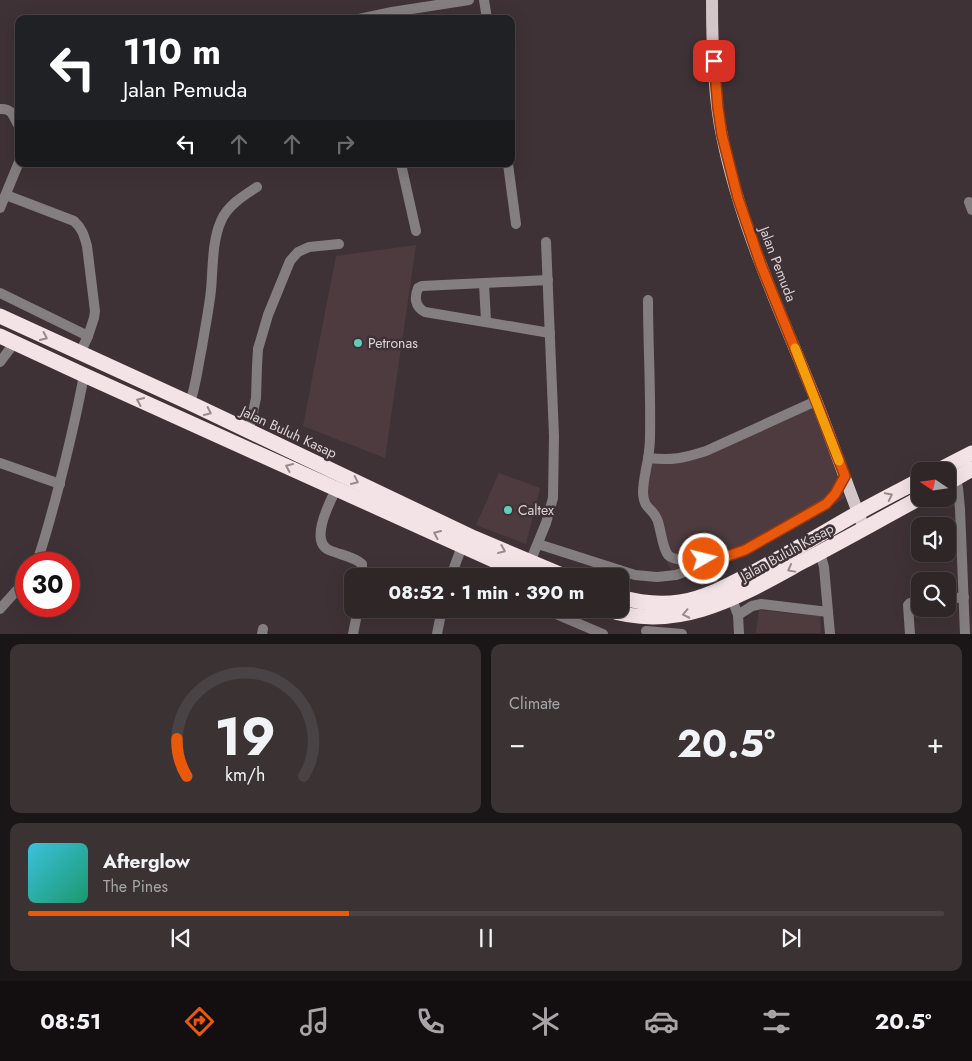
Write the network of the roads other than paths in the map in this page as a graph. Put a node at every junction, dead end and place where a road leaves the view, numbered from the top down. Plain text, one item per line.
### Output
1 (469, 0) edge
2 (484, 0) edge
3 (712, 0) edge
4 (382, 15) edge
5 (486, 15) edge
6 (0, 108) edge
7 (15, 120) edge
8 (17, 167) edge
9 (402, 167) edge
10 (508, 167) edge
11 (257, 187) dead end
12 (6, 195) junction
13 (0, 208) edge
14 (516, 224) dead end
15 (416, 231) dead end
16 (546, 242) dead end
17 (339, 244) dead end
18 (548, 280) junction
19 (484, 284) junction
20 (0, 293) edge
21 (648, 300) dead end
22 (0, 316) edge
23 (486, 321) junction
24 (550, 333) junction
25 (0, 336) edge
26 (88, 336) junction
27 (15, 342) junction
28 (80, 353) junction
29 (0, 362) edge
30 (84, 375) junction
31 (816, 401) junction
32 (190, 403) junction
33 (248, 431) junction
34 (972, 453) edge
35 (648, 458) junction
36 (954, 462) edge
37 (0, 463) edge
38 (972, 469) edge
39 (845, 476) junction
40 (956, 479) edge
41 (60, 484) junction
42 (911, 485) edge
43 (956, 486) edge
44 (336, 489) junction
45 (911, 503) edge
46 (858, 512) junction
47 (864, 528) junction
48 (538, 544) junction
49 (462, 546) junction
50 (41, 552) edge
51 (820, 553) junction
52 (719, 559) junction
53 (362, 568) edge
54 (454, 568) edge
55 (527, 568) edge
56 (528, 568) edge
57 (530, 568) edge
58 (15, 592) edge
59 (730, 593) junction
60 (964, 597) junction
61 (956, 598) edge
62 (629, 600) edge
63 (911, 603) edge
64 (0, 609) edge
65 (828, 612) junction
66 (738, 615) junction
67 (629, 616) edge
68 (356, 618) edge
69 (440, 618) edge
70 (565, 618) edge
71 (647, 628) edge
72 (353, 634) edge
73 (436, 634) edge
74 (603, 634) edge
75 (682, 634) edge
76 (739, 634) edge
77 (830, 634) edge
78 (910, 634) edge
79 (965, 634) edge

1 - 4 street
2 - 5 street
3 - 31 main road, Jalan Pemuda
6 - 7 street
8 - 12 street
9 - 15 street
10 - 14 street
11 - 32 street
12 - 13 street
12 - 26 street
16 - 18 street
17 - 33 street
18 - 19 street
18 - 24 street
19 - 23 street
19 - 23 street
20 - 26 street
21 - 35 street
22 -> 28 highway, Jalan Buluh Kasap
23 - 24 street
24 - 48 street
25 - 27 highway, Jalan Buluh Kasap
26 - 28 street
27 - 29 street
27 - 30 highway, Jalan Buluh Kasap
28 - 32 highway, Jalan Buluh Kasap
30 - 41 street
44 -> 30 highway, Jalan Buluh Kasap
31 - 35 street
31 - 39 main road, Jalan Pemuda
32 -> 33 highway, Jalan Buluh Kasap
33 -> 56 highway, Jalan Buluh Kasap
34 - 36 highway
35 - 52 street
37 - 41 street
38 - 40 highway
39 - 46 main road, Jalan Pemuda
39 - 52 street
41 - 50 street
46 -> 42 highway, Jalan Buluh Kasap
43 - 60 street
49 -> 44 highway, Jalan Buluh Kasap
44 - 53 street
45 - 47 highway, Jalan Buluh Kasap
46 - 47 main road, Jalan Pemuda
46 - 59 highway, Jalan Buluh Kasap
47 - 51 highway, Jalan Buluh Kasap
48 - 52 street
48 - 57 street
49 - 54 street
49 - 55 highway, Jalan Buluh Kasap
51 -> 59 highway, Jalan Buluh Kasap
51 - 65 street
58 - 64 street
59 - 62 highway, Jalan Buluh Kasap
59 - 66 street
59 -> 71 highway, Jalan Buluh Kasap
60 - 61 street
60 - 79 street
63 - 78 street
65 - 66 street
65 - 77 street
66 - 76 street
67 - 71 highway, Jalan Buluh Kasap
68 - 72 street
69 - 73 street
70 - 74 street
71 - 75 street

